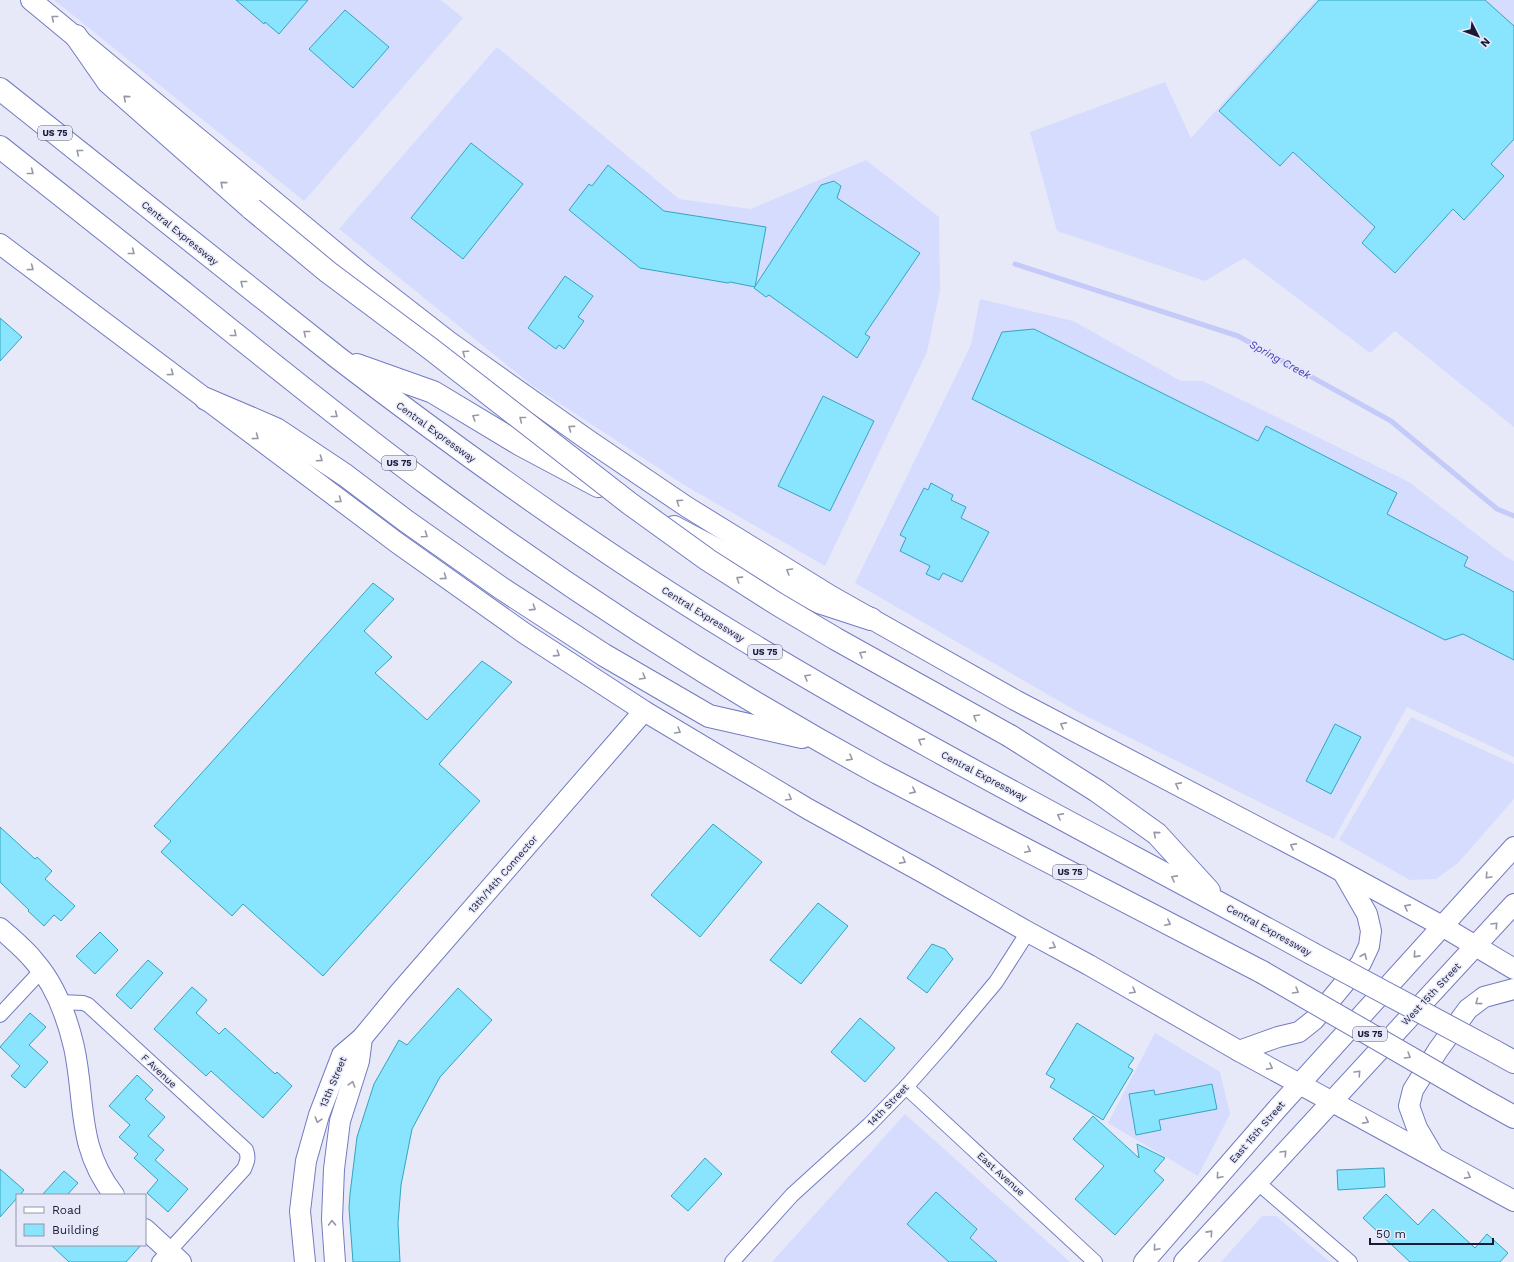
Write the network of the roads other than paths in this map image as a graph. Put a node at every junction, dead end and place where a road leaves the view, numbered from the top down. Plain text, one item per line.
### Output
1 (31, 0) edge
2 (76, 36) junction
3 (0, 89) edge
4 (0, 147) edge
5 (0, 244) edge
6 (337, 358) junction
7 (206, 399) junction
8 (870, 619) junction
9 (644, 711) junction
10 (823, 742) junction
11 (1514, 847) edge
12 (1343, 873) junction
13 (1221, 903) junction
14 (1514, 904) edge
15 (1442, 926) junction
16 (0, 928) edge
17 (1028, 932) junction
18 (1476, 945) junction
19 (1514, 969) edge
20 (42, 970) junction
21 (1514, 990) edge
22 (60, 1002) junction
23 (0, 1015) edge
24 (362, 1038) junction
25 (1239, 1051) junction
26 (1514, 1062) edge
27 (1300, 1084) junction
28 (906, 1087) junction
29 (1332, 1102) junction
30 (1513, 1117) edge
31 (1434, 1157) junction
32 (1257, 1182) junction
33 (113, 1194) edge
34 (1514, 1201) edge
35 (146, 1230) edge
36 (170, 1258) edge
37 (304, 1262) edge
38 (335, 1262) edge
39 (732, 1262) edge
40 (1095, 1262) edge
41 (1144, 1262) edge
42 (1184, 1262) edge
43 (1350, 1262) edge

2 -> 1 main road
8 -> 2 main road
13 -> 2 highway, bridge
6 -> 3 highway, Central Expressway / US 75
4 -> 10 highway, US 75
5 -> 7 main road
8 -> 6 highway
13 -> 6 highway, Central Expressway / US 75
7 -> 9 main road
7 -> 10 highway
12 -> 8 main road
9 -> 17 main road
9 - 24 main road, 13th/14th Connector
10 -> 30 highway, US 75, bridge
11 -> 15 main road
15 -> 12 main road
25 -> 12 main road
13 - 26 highway, Central Expressway / US 75, bridge
18 -> 14 main road, West 15th Street
15 - 18 main road
15 -> 27 main road, East 15th Street
16 - 20 main road
17 -> 25 main road
17 - 28 street, 14th Street
18 - 19 main road
29 -> 18 main road, West 15th Street
20 - 22 main road
20 - 23 street
21 -> 31 main road
22 - 33 main road
22 - 36 street, F Avenue
24 -> 37 main road, 13th Street
38 -> 24 main road, 13th Street
25 -> 27 main road
27 - 29 main road
27 -> 41 main road, East 15th Street
28 - 39 street, 14th Street
28 - 40 street, East Avenue
29 -> 31 main road
32 -> 29 main road
31 -> 34 main road
42 -> 32 main road
32 - 43 street
35 - 36 main road

